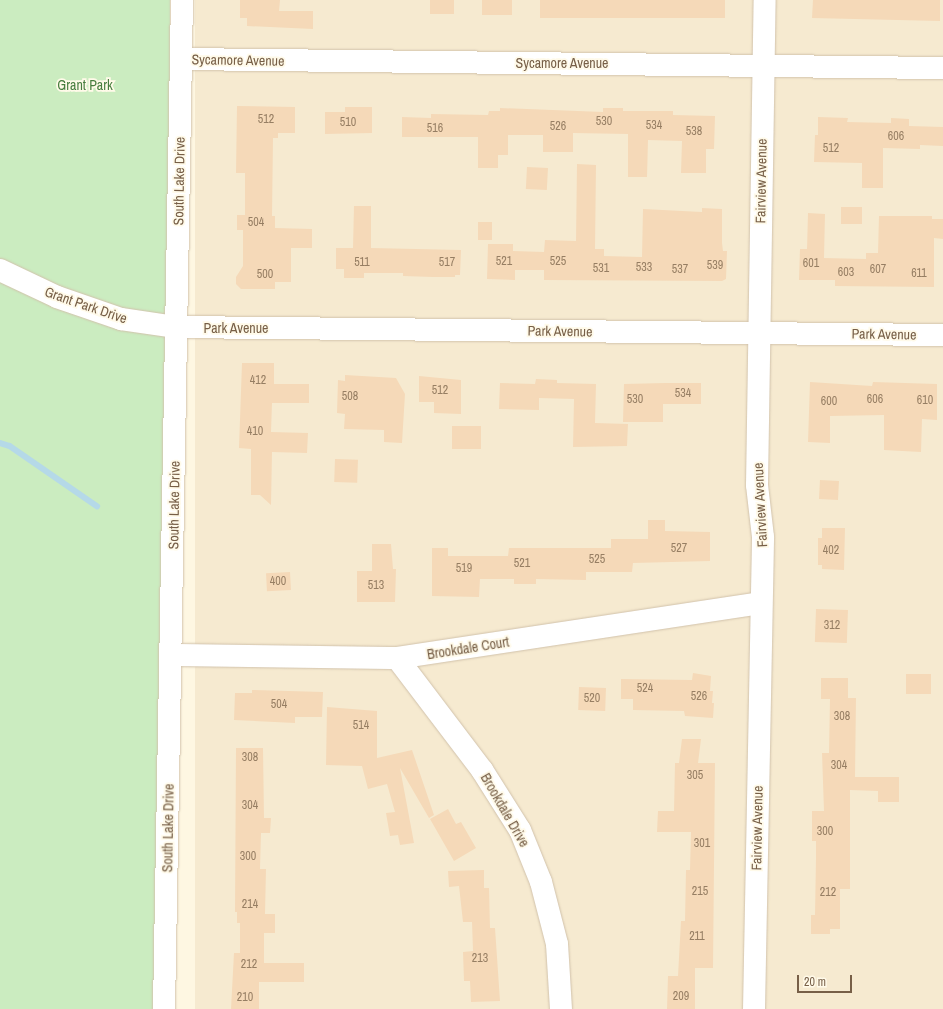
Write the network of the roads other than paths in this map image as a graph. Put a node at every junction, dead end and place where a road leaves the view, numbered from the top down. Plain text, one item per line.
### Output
1 (182, 0) edge
2 (765, 0) edge
3 (181, 59) junction
4 (763, 65) junction
5 (943, 68) edge
6 (0, 270) edge
7 (176, 328) junction
8 (759, 332) junction
9 (943, 335) edge
10 (761, 603) junction
11 (171, 655) junction
12 (398, 658) junction
13 (164, 1009) edge
14 (561, 1009) edge
15 (754, 1009) edge

1 - 3 street, South Lake Drive
2 - 4 street, Fairview Avenue
3 - 4 street, Sycamore Avenue
3 - 7 street, South Lake Drive
4 - 5 street, Sycamore Avenue
4 - 8 street, Fairview Avenue
6 - 7 street, Grant Park Drive
7 - 8 street, Park Avenue
7 - 11 street, South Lake Drive
8 - 9 street, Park Avenue
8 - 10 street, Fairview Avenue
10 - 12 street, Brookdale Court
10 - 15 street, Fairview Avenue
11 - 12 street, Brookdale Court
11 - 13 street, South Lake Drive
12 - 14 street, Brookdale Drive

